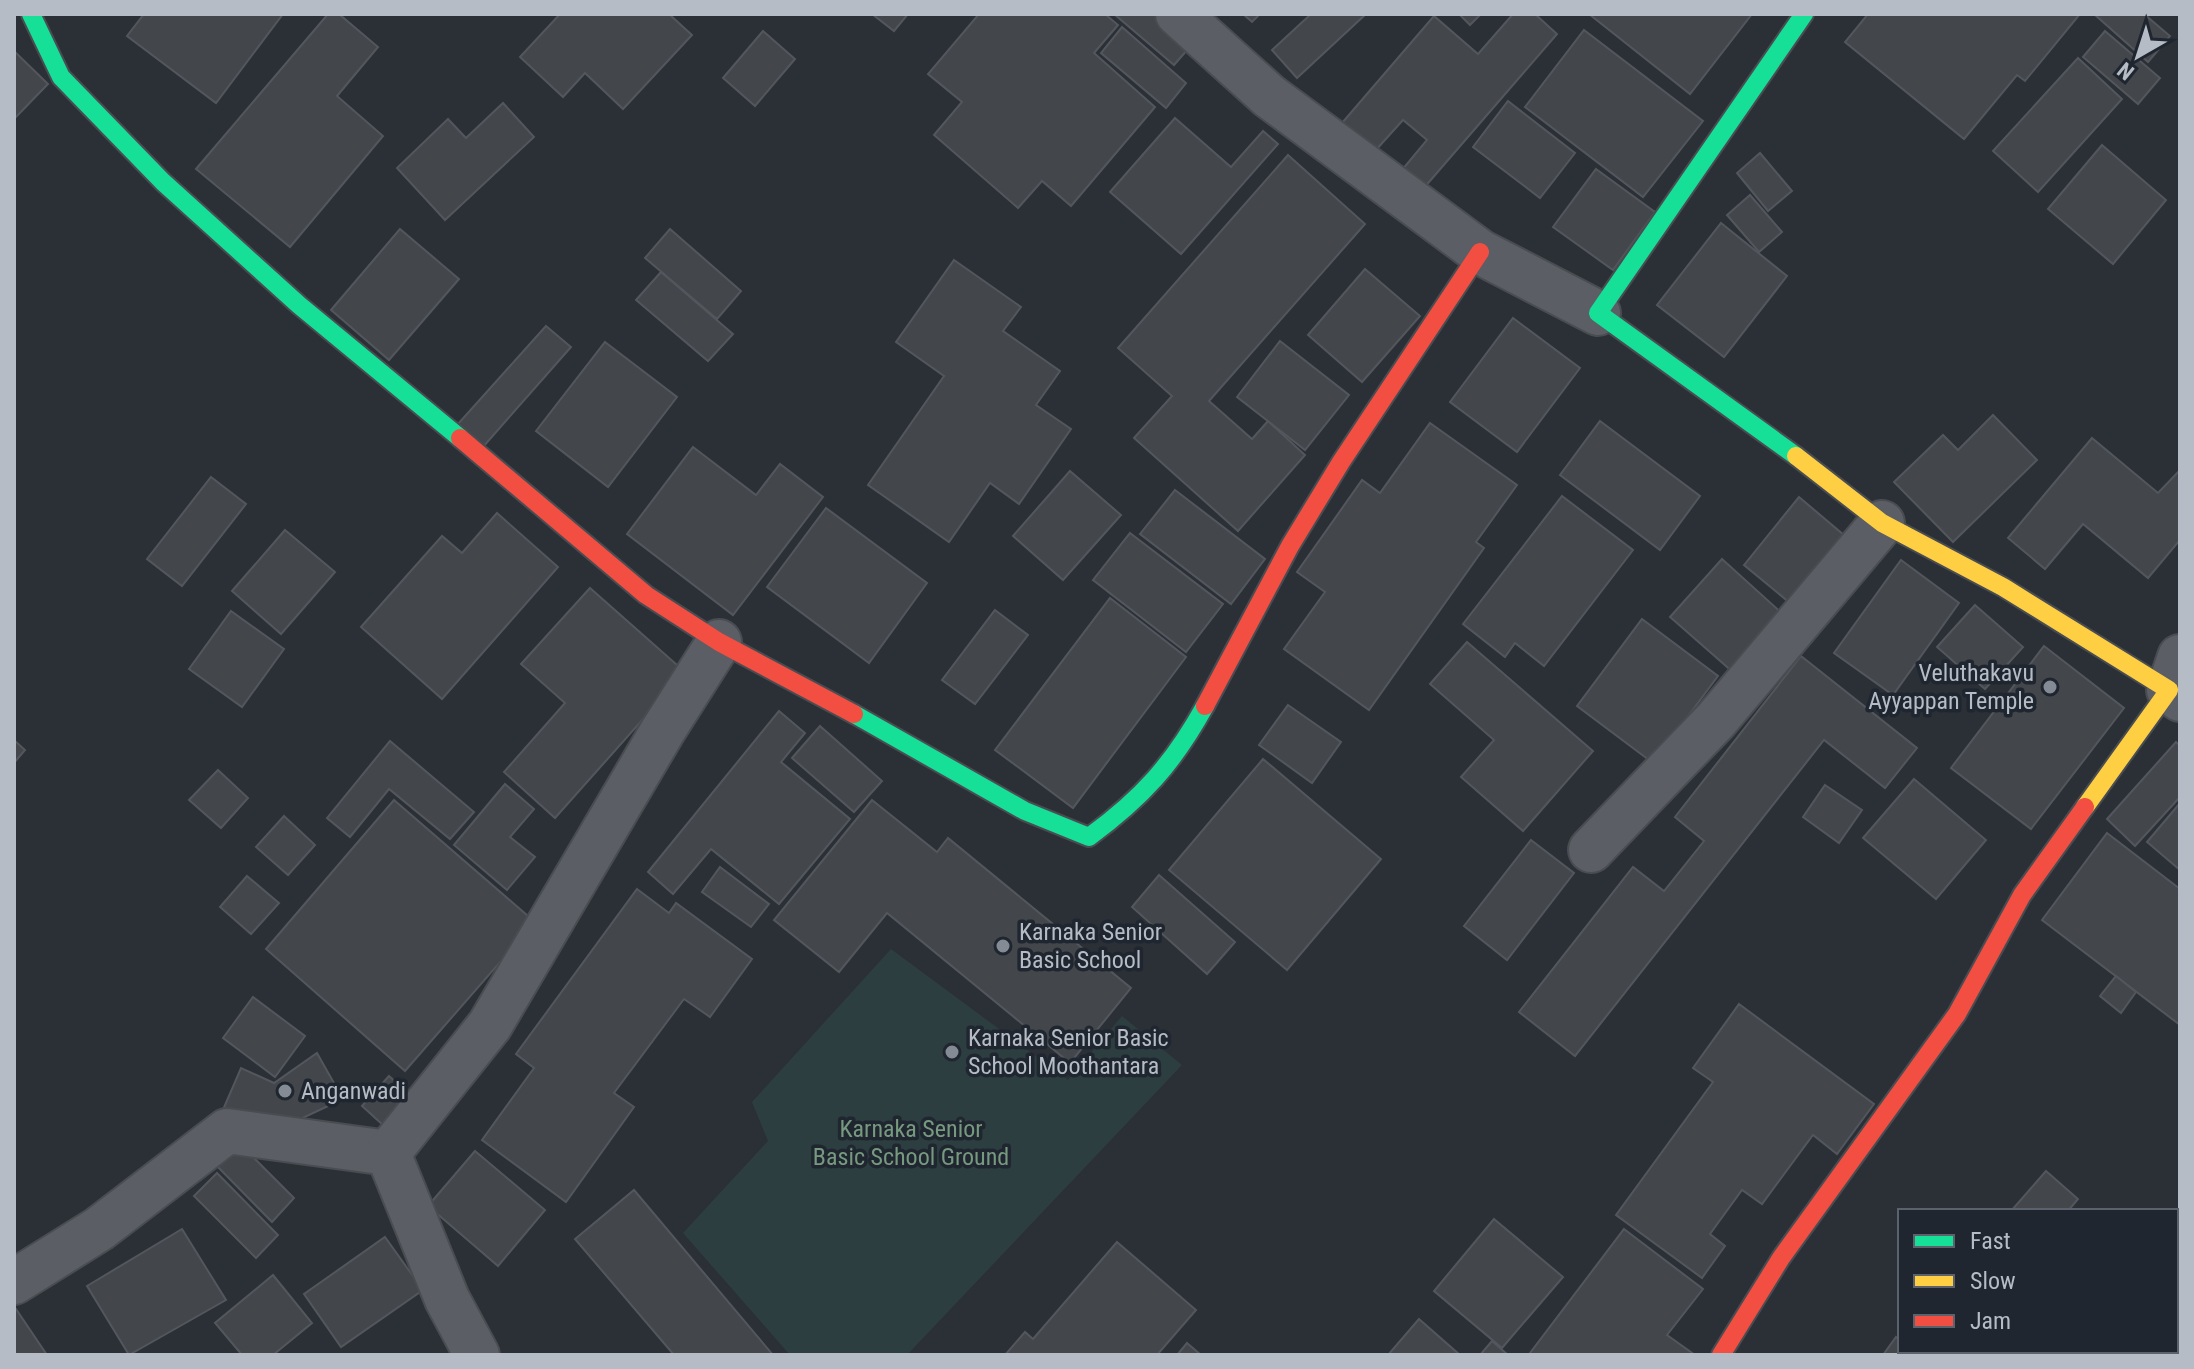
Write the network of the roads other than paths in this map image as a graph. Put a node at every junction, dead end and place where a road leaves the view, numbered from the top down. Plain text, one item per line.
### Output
1 (31, 14) edge
2 (1178, 14) edge
3 (1804, 14) edge
4 (1480, 252) junction
5 (1598, 313) junction
6 (1882, 523) junction
7 (719, 642) junction
8 (2176, 682) edge
9 (1591, 850) dead end
10 (388, 1153) junction
11 (14, 1282) edge
12 (477, 1355) edge
13 (1721, 1355) edge

1 - 7 street
2 - 4 street
3 - 5 street
4 - 5 street
4 - 7 street
5 - 6 street
6 - 8 street
6 - 9 street
7 - 10 street
8 - 13 street
10 - 11 street
10 - 12 street

